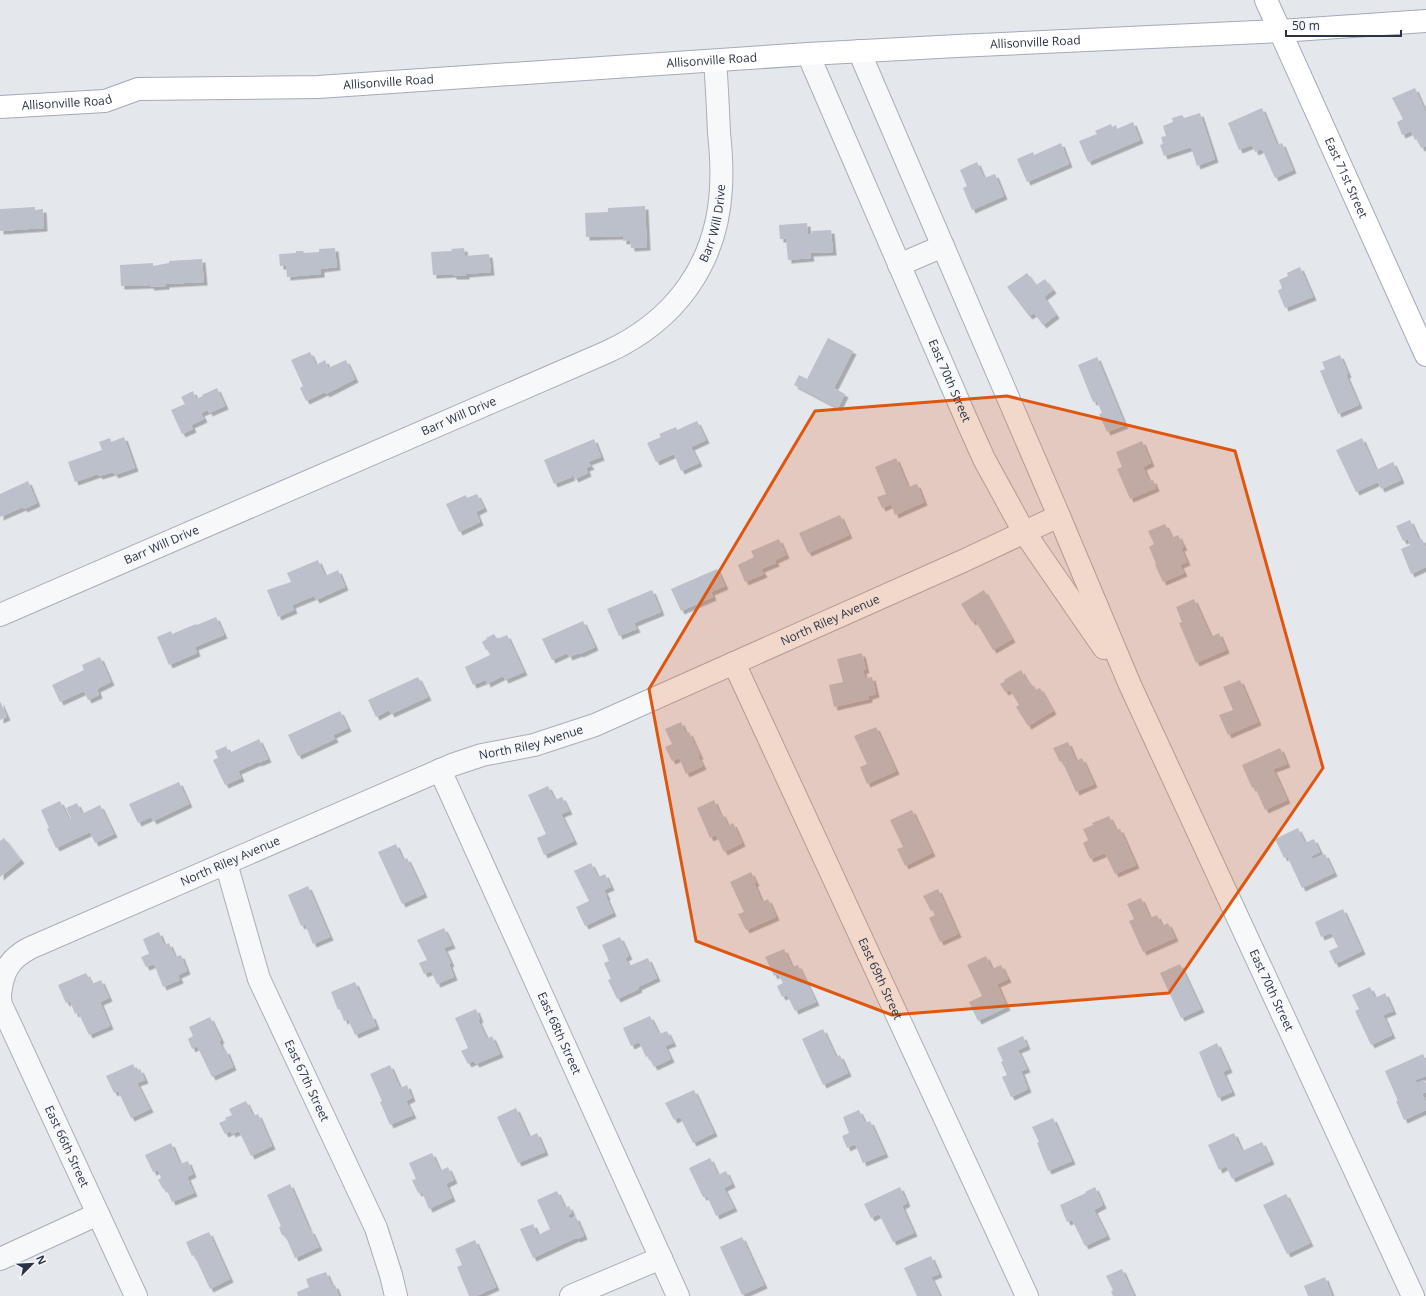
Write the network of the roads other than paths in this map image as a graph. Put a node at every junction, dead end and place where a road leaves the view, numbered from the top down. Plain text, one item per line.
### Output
1 (1266, 0) edge
2 (1426, 21) edge
3 (1280, 31) junction
4 (859, 51) junction
5 (808, 54) junction
6 (715, 61) junction
7 (0, 107) edge
8 (943, 246) junction
9 (899, 265) junction
10 (1426, 355) edge
11 (1059, 516) junction
12 (1024, 532) junction
13 (0, 615) edge
14 (734, 663) junction
15 (1130, 685) junction
16 (440, 770) junction
17 (226, 863) junction
18 (6, 969) joint
19 (0, 995) edge
20 (98, 1214) junction
21 (661, 1258) junction
22 (0, 1259) edge
23 (136, 1296) edge
24 (396, 1296) edge
25 (571, 1296) edge
26 (678, 1296) edge
27 (1027, 1296) edge
28 (1413, 1296) edge

1 - 3 main road, East 71st Street
2 - 3 main road, Allisonville Road
3 - 4 main road, Allisonville Road
3 - 10 main road, East 71st Street
4 - 5 main road, Allisonville Road
4 - 8 street, East 70th Street
5 - 6 main road, Allisonville Road
5 - 9 street, East 70th Street
6 - 7 main road, Allisonville Road
6 - 13 street, Barr Will Drive
8 - 9 street
8 - 11 street, East 70th Street
9 - 12 street, East 70th Street
11 - 12 street, North Riley Avenue
11 - 15 street, East 70th Street
12 - 14 street, North Riley Avenue
12 - 15 street, East 70th Street
14 - 16 street, North Riley Avenue
14 - 27 street, East 69th Street
15 - 28 street, East 70th Street
16 - 17 street, North Riley Avenue
16 - 21 street, East 68th Street
17 - 18 street, North Riley Avenue
17 - 24 street, East 67th Street
18 - 19 street, East 66th Street
19 - 20 street, East 66th Street
20 - 22 street
20 - 23 street, East 66th Street
21 - 25 street
21 - 26 street, East 68th Street

